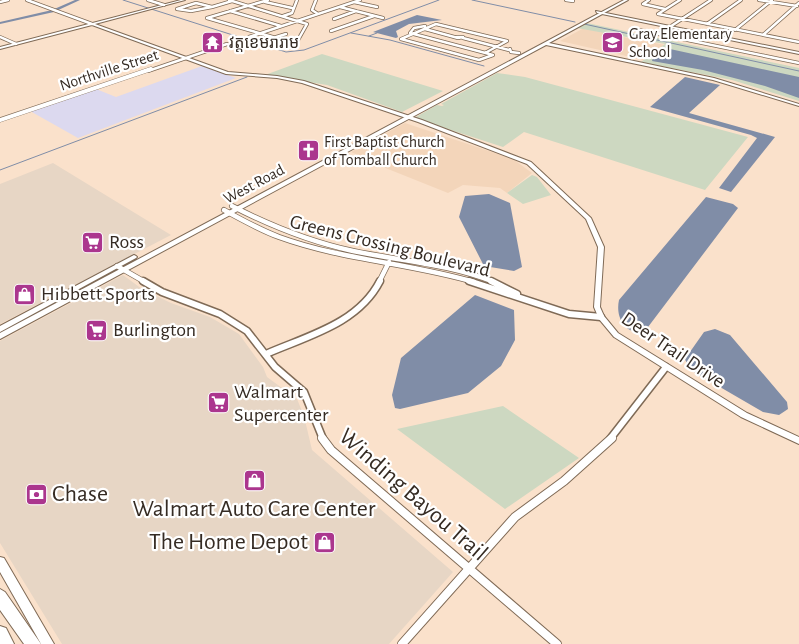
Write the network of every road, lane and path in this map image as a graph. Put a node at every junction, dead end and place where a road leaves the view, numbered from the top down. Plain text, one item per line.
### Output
1 (8, 0) edge
2 (27, 0) edge
3 (148, 0) edge
4 (184, 0) edge
5 (268, 0) edge
6 (296, 0) edge
7 (316, 0) edge
8 (360, 0) edge
9 (566, 0) edge
10 (626, 0) edge
11 (649, 0) edge
12 (680, 0) edge
13 (711, 0) edge
14 (741, 0) edge
15 (759, 0) edge
16 (230, 1) edge
17 (573, 1) edge
18 (771, 1) edge
19 (0, 2) edge
20 (263, 2) junction
21 (354, 2) junction
22 (618, 2) edge
23 (799, 3) edge
24 (164, 5) junction
25 (247, 6) junction
26 (797, 6) edge
27 (212, 7) junction
28 (338, 7) junction
29 (377, 7) dead end
30 (292, 8) junction
31 (665, 8) junction
32 (230, 11) junction
33 (356, 11) junction
34 (600, 12) junction
35 (318, 14) junction
36 (282, 16) junction
37 (374, 16) junction
38 (383, 18) dead end
39 (334, 19) dead end
40 (681, 19) junction
41 (298, 20) junction
42 (92, 24) junction
43 (707, 24) junction
44 (282, 26) junction
45 (432, 26) junction
46 (670, 26) junction
47 (424, 29) junction
48 (634, 29) dead end
49 (735, 30) junction
50 (331, 31) dead end
51 (258, 34) junction
52 (286, 34) dead end
53 (412, 34) junction
54 (659, 34) junction
55 (763, 35) junction
56 (799, 36) edge
57 (0, 37) edge
58 (249, 37) dead end
59 (274, 38) junction
60 (794, 41) junction
61 (545, 42) junction
62 (799, 42) edge
63 (16, 44) junction
64 (227, 44) dead end
65 (497, 47) junction
66 (0, 48) edge
67 (799, 52) edge
68 (485, 53) junction
69 (519, 53) junction
70 (525, 55) junction
71 (186, 58) junction
72 (799, 63) edge
73 (502, 65) junction
74 (482, 76) junction
75 (430, 101) junction
76 (436, 103) junction
77 (799, 104) edge
78 (405, 117) junction
79 (0, 120) edge
80 (230, 209) junction
81 (352, 250) junction
82 (349, 256) junction
83 (390, 261) junction
84 (121, 267) junction
85 (59, 301) junction
86 (601, 317) junction
87 (0, 328) edge
88 (0, 336) edge
89 (266, 354) junction
90 (666, 368) junction
91 (799, 440) edge
92 (0, 562) edge
93 (468, 568) junction
94 (0, 597) edge
95 (0, 634) edge
96 (6, 644) edge
97 (33, 644) edge
98 (48, 644) edge
99 (402, 644) edge
100 (557, 644) edge

1 - 19 street
2 - 42 street, Deer Trail Drive
3 - 24 street
4 - 24 street
5 - 20 street
6 - 30 street
7 - 35 street
8 - 21 street
9 - 17 street
10 - 22 main road, West Road
11 - 31 street
12 - 31 street
13 - 40 street
14 - 43 street
15 - 18 street
16 - 25 street
16 - 27 street
18 - 26 street
18 - 49 street
20 - 25 street
20 - 30 street
21 - 28 street
21 - 29 street
22 - 34 main road, West Road
23 - 26 street
24 - 42 street
25 - 32 street
25 - 36 street
26 - 55 street
27 - 27 street
28 - 33 street
28 - 35 street
30 - 36 street
31 - 40 street
32 - 44 street
32 - 51 street
33 - 37 street
33 - 39 street
34 - 46 street
34 - 61 main road, West Road
35 - 41 street
36 - 41 street
37 - 38 street
37 - 50 street
40 - 43 street
40 - 46 street
41 - 44 street
41 - 59 street
42 - 63 street
42 - 71 street, Deer Trail Drive
43 - 49 street
44 - 51 street
45 - 47 street
45 - 53 street
45 - 65 street
46 - 54 street
46 - 67 street
47 - 53 street
47 - 65 street
48 - 54 street
49 - 55 street
51 - 58 street
51 - 59 street
52 - 59 street
53 - 68 street
53 - 68 street
54 - 72 street
55 - 60 street
56 - 60 street
57 - 63 street
60 - 62 street
61 - 69 main road, West Road
61 - 70 main road, West Road
61 - 77 main road
63 - 66 street
64 - 71 street, Northville Street
65 - 68 street
65 - 69 street
69 - 70 street
69 - 73 main road, West Road
70 - 73 main road, West Road
71 - 78 street, Deer Trail Drive
71 - 79 street, Northville Street
73 - 74 main road, West Road
74 - 75 main road, West Road
74 - 76 main road, West Road
75 - 76 main road
75 - 78 main road, West Road
76 - 78 main road, West Road
78 - 80 main road, West Road
78 - 86 street, Deer Trail Drive
80 - 81 street, Greens Crossing Boulevard
80 - 82 street, Greens Crossing Boulevard
80 - 84 main road, West Road
81 - 82 street
81 - 83 street, Greens Crossing Boulevard
82 - 83 street, Greens Crossing Boulevard
83 - 86 street, Greens Crossing Boulevard
83 - 89 street
84 - 85 main road, West Road
84 - 89 street, Winding Bayou Trail
85 - 87 main road, West Road
85 - 88 main road, West Road
86 - 90 street, Deer Trail Drive
89 - 93 street, Winding Bayou Trail
90 - 91 street, Deer Trail Drive
90 - 93 street
92 - 98 main road
93 - 99 street
93 - 100 street, Winding Bayou Trail
94 - 97 highway
95 - 96 highway

